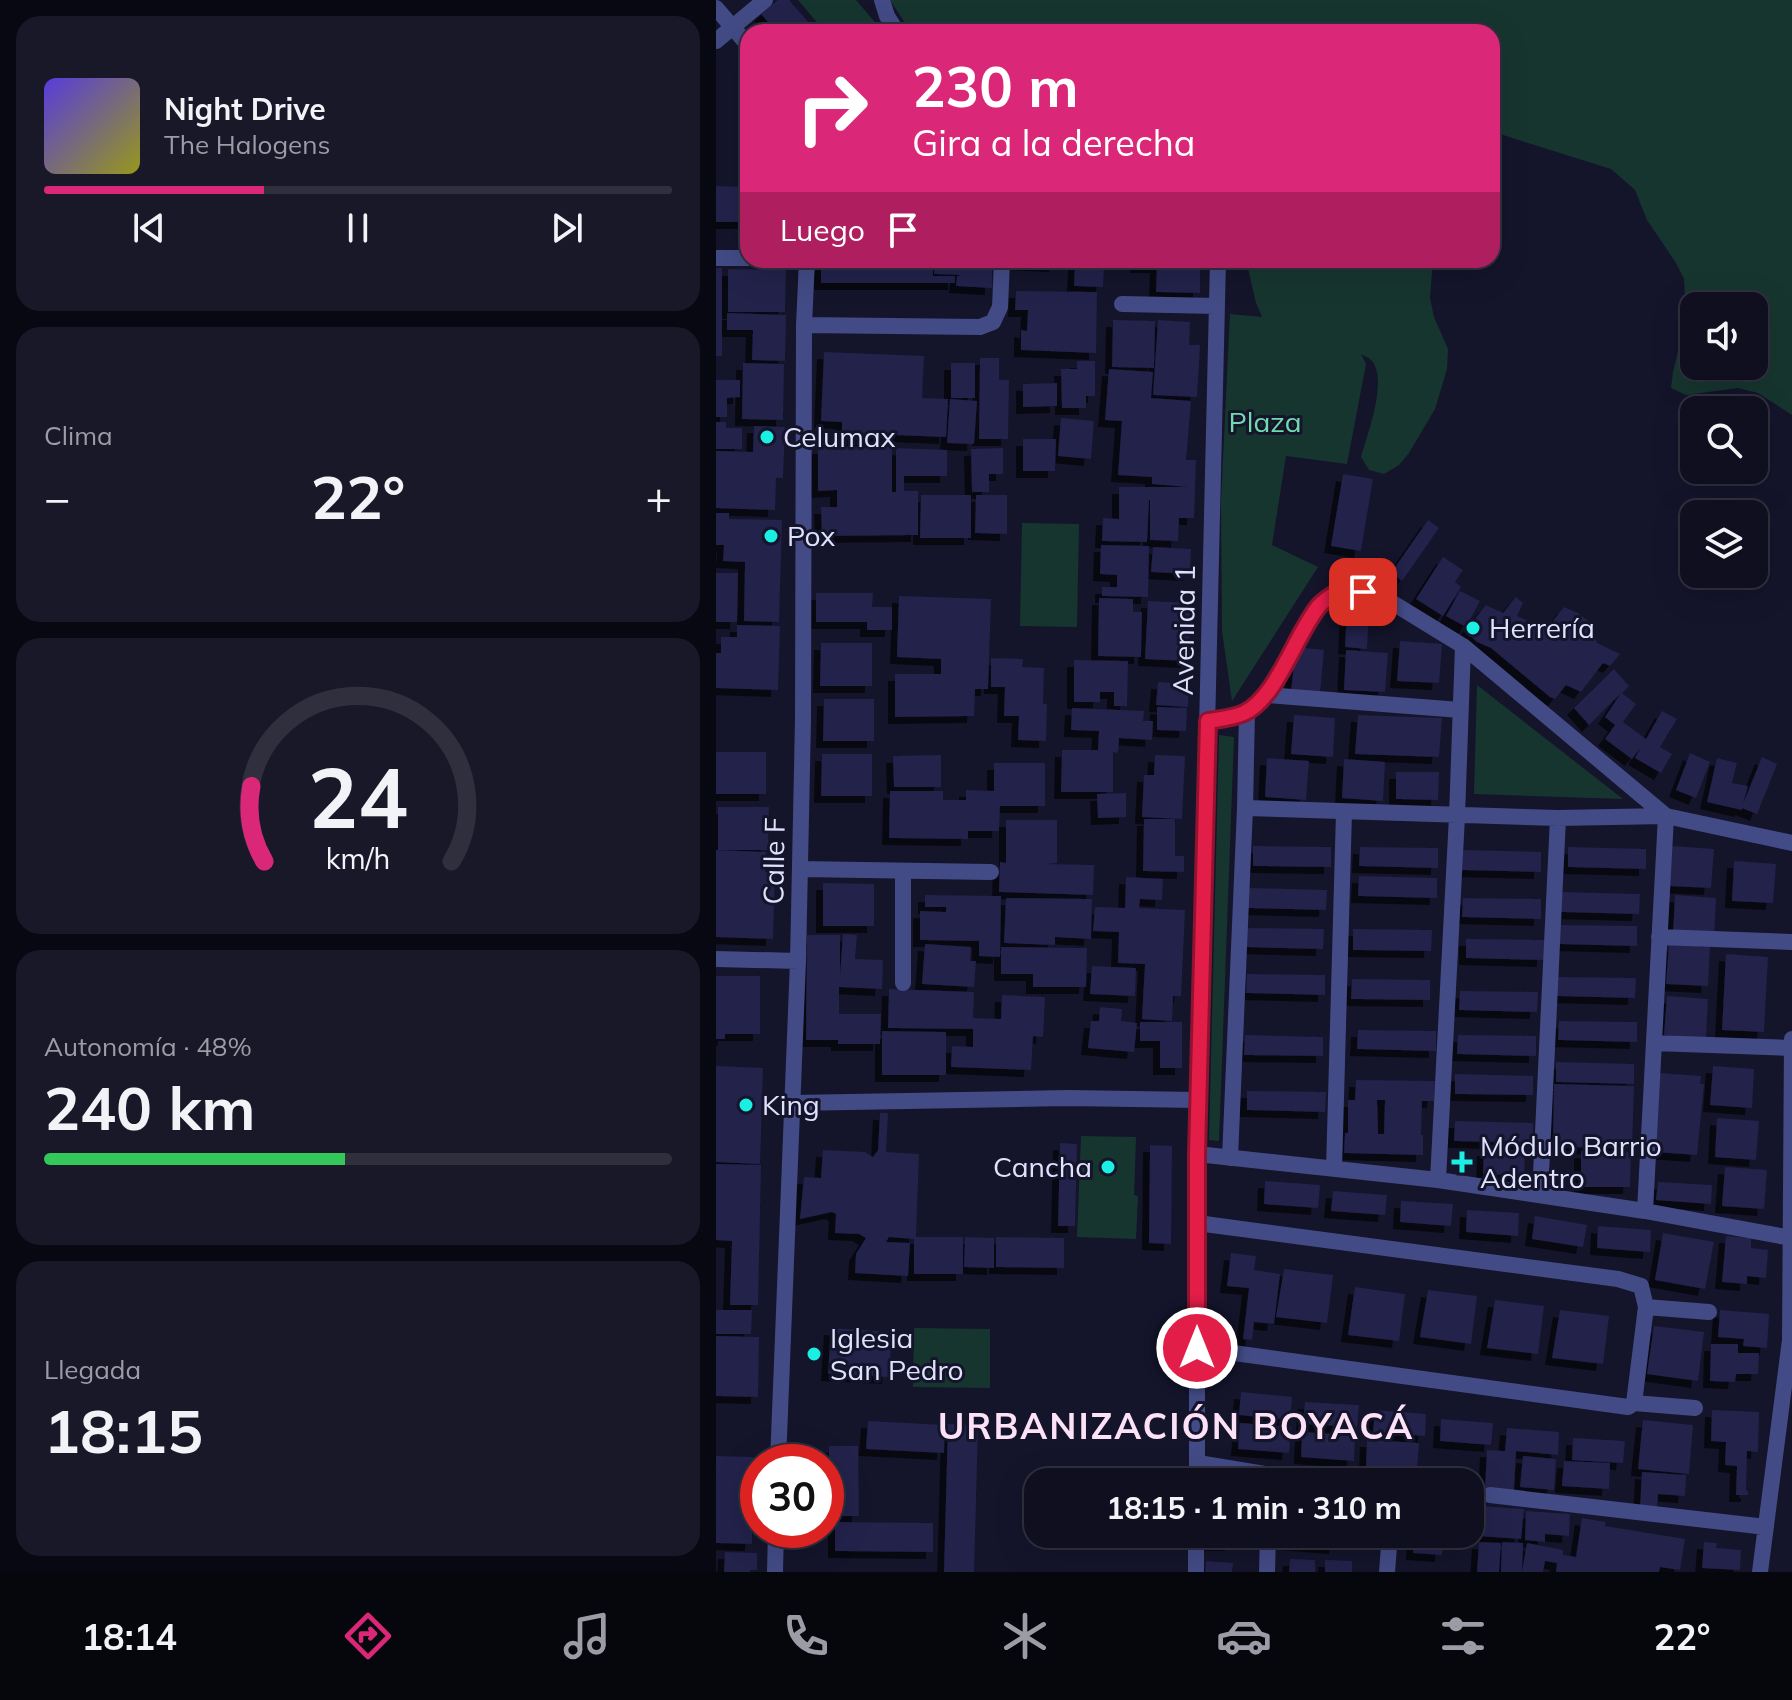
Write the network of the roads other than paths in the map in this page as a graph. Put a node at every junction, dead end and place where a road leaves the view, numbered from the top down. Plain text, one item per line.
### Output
1 (765, 0) edge
2 (882, 0) edge
3 (716, 8) edge
4 (892, 24) edge
5 (733, 28) junction
6 (740, 36) edge
7 (716, 41) edge
8 (716, 258) edge
9 (740, 258) edge
10 (807, 268) edge
11 (1002, 268) edge
12 (1218, 268) edge
13 (1122, 304) dead end
14 (1217, 306) junction
15 (804, 325) junction
16 (1463, 646) junction
17 (1267, 695) junction
18 (1460, 710) junction
19 (1247, 712) junction
20 (1208, 721) junction
21 (1245, 808) junction
22 (1344, 812) junction
23 (1457, 816) junction
24 (1666, 816) junction
25 (1558, 818) junction
26 (1792, 843) edge
27 (800, 869) junction
28 (903, 871) junction
29 (991, 872) dead end
30 (1659, 937) junction
31 (1792, 942) edge
32 (716, 959) edge
33 (798, 961) junction
34 (903, 983) dead end
35 (1792, 1039) edge
36 (1654, 1043) junction
37 (1792, 1048) edge
38 (1199, 1100) junction
39 (793, 1103) junction
40 (1792, 1149) edge
41 (1197, 1154) junction
42 (1230, 1158) junction
43 (1334, 1169) junction
44 (1438, 1180) junction
45 (1540, 1195) junction
46 (1645, 1211) junction
47 (1197, 1223) junction
48 (1791, 1238) edge
49 (1791, 1260) edge
50 (1646, 1307) junction
51 (1709, 1312) dead end
52 (1197, 1348) junction
53 (1790, 1357) edge
54 (1634, 1403) junction
55 (1695, 1408) dead end
56 (779, 1444) edge
57 (1198, 1463) junction
58 (1198, 1468) edge
59 (1222, 1468) edge
60 (1490, 1495) dead end
61 (1766, 1527) junction
62 (776, 1548) edge
63 (1196, 1548) edge
64 (1268, 1548) edge
65 (1389, 1548) edge
66 (775, 1572) edge
67 (1196, 1572) edge
68 (1267, 1572) edge
69 (1387, 1572) edge
70 (1760, 1572) edge

1 - 5 street
2 - 4 street
3 - 5 street
5 - 6 street
5 - 7 street
8 - 9 street
10 - 15 street, Calle F
11 - 15 street
12 - 14 street, Avenida 1
13 - 14 street
14 - 20 street, Avenida 1
15 - 27 street, Calle F
16 - 17 street
16 - 18 street
16 - 24 street
17 - 18 street
17 - 19 street
18 - 23 street
19 - 20 street
19 - 21 street
20 - 38 street, Avenida 1
21 - 22 street
21 - 42 street
22 - 23 street
22 - 43 street
23 - 25 street
23 - 44 street
24 - 25 street
24 - 26 street
24 - 30 street
25 - 45 street
27 - 28 street
27 - 33 street, Calle F
28 - 29 street
28 - 34 street
30 - 31 street
30 - 36 street
32 - 33 street
33 - 39 street, Calle F
35 - 37 street
36 - 37 street
36 - 46 street
37 - 40 street
38 - 39 street
38 - 41 street, Avenida 1
39 - 56 street, Calle F
40 - 48 street
41 - 42 street
41 - 47 street, Avenida 1
42 - 43 street
43 - 44 street
44 - 45 street
45 - 46 street
46 - 48 street
47 - 50 street
47 - 52 street, Avenida 1
48 - 49 street
49 - 53 street
50 - 51 street
50 - 54 street
52 - 54 street
52 - 57 street, Avenida 1
53 - 61 street
54 - 55 street
57 - 58 street, Avenida 1
57 - 59 street
60 - 61 street
61 - 70 street
62 - 66 street
63 - 67 street
64 - 68 street
65 - 69 street

